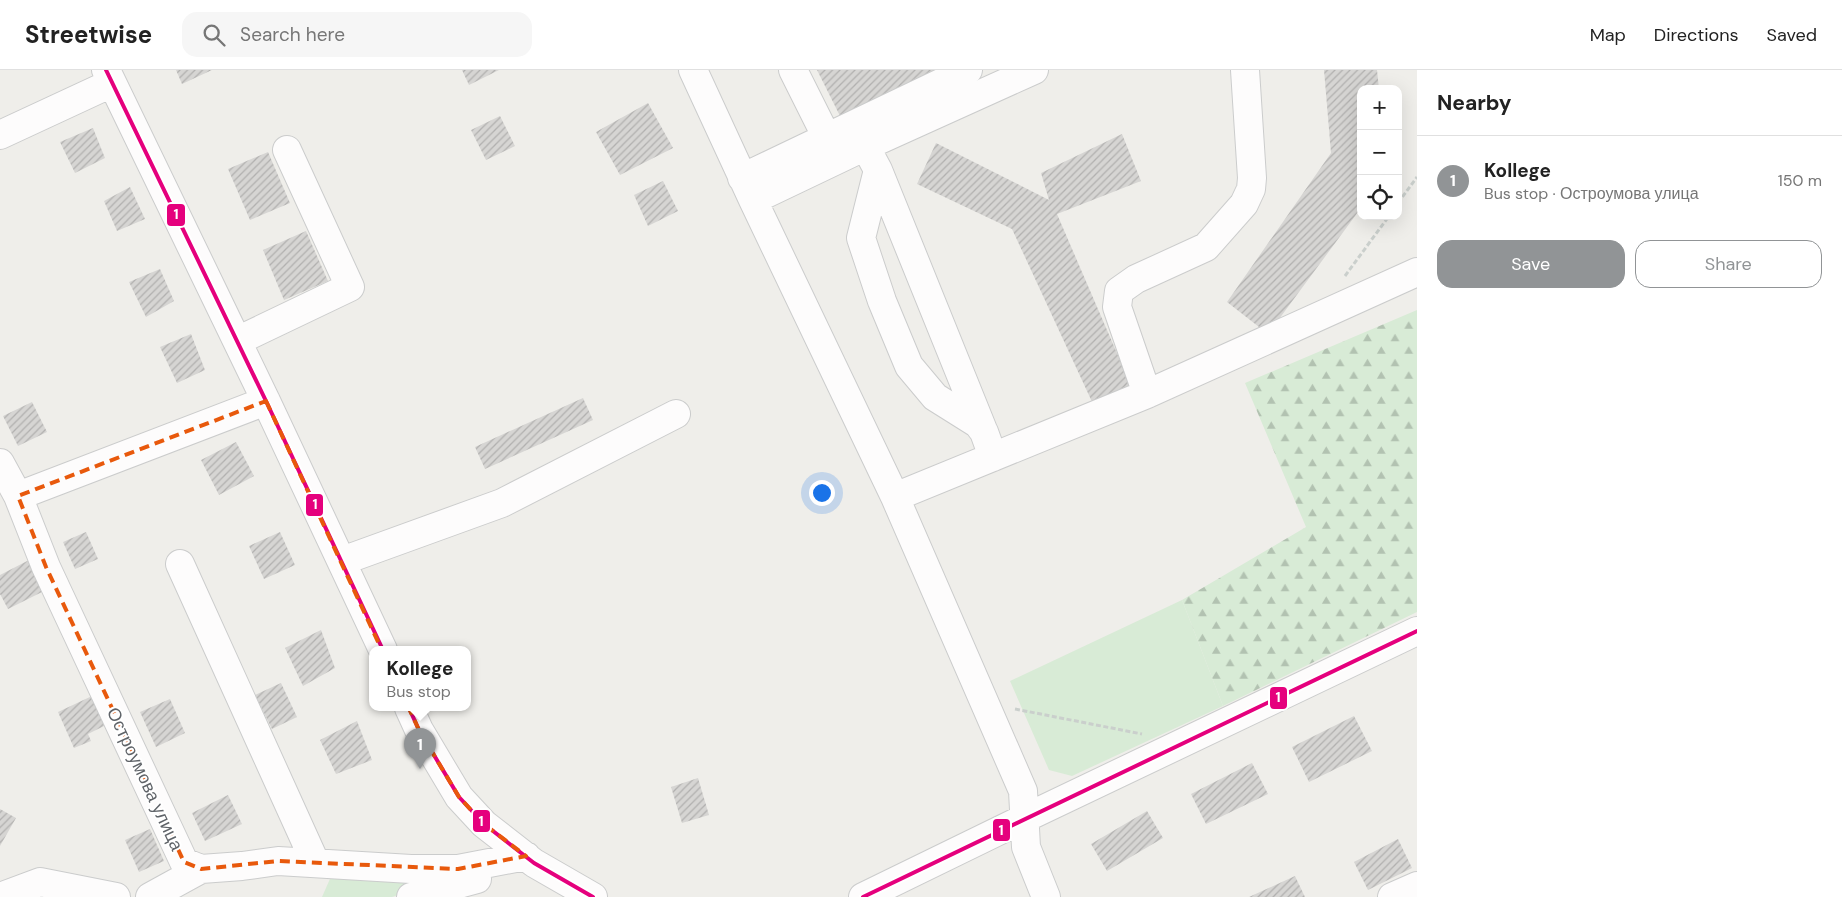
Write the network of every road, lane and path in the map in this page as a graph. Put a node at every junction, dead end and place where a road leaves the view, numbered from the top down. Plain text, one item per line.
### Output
1 (693, 70) edge
2 (793, 70) edge
3 (968, 70) edge
4 (1034, 70) edge
5 (1245, 70) edge
6 (109, 76) edge
7 (0, 134) edge
8 (827, 138) junction
9 (868, 145) junction
10 (287, 150) dead end
11 (878, 170) junction
12 (1417, 177) edge
13 (747, 189) junction
14 (1402, 198) edge
15 (1386, 220) edge
16 (1417, 272) edge
17 (1344, 279) dead end
18 (237, 341) junction
19 (1147, 394) junction
20 (266, 401) junction
21 (676, 414) dead end
22 (984, 432) junction
23 (993, 457) junction
24 (0, 463) edge
25 (18, 496) junction
26 (895, 497) junction
27 (342, 561) junction
28 (180, 564) dead end
29 (1417, 631) edge
30 (381, 646) edge
31 (985, 704) junction
32 (410, 711) edge
33 (1146, 735) dead end
34 (1023, 818) junction
35 (526, 856) junction
36 (315, 862) junction
37 (201, 869) junction
38 (1417, 886) edge
39 (0, 897) edge
40 (116, 897) edge
41 (150, 897) edge
42 (412, 897) edge
43 (593, 897) edge
44 (863, 897) edge
45 (1046, 897) edge
46 (1392, 897) edge

1 - 13 street
2 - 8 street
3 - 8 street
4 - 9 street
5 - 19 street
6 - 7 street
6 - 18 street
8 - 13 street
9 - 11 street
9 - 13 street
10 - 18 street
11 - 22 street
11 - 22 street
12 - 14 path
13 - 26 street
15 - 17 path
16 - 19 street
18 - 20 street
19 - 23 street
20 - 25 street
20 - 27 street
21 - 27 street
22 - 23 street
23 - 26 street
24 - 25 street, Остроумова улица
25 - 37 street, Остроумова улица
26 - 31 street
27 - 30 street
28 - 36 street
29 - 34 street
31 - 33 path
31 - 34 street
32 - 35 street
34 - 44 street
34 - 45 street
35 - 36 street
35 - 42 street
35 - 43 street
36 - 37 street
37 - 41 street
38 - 46 street
39 - 40 street

